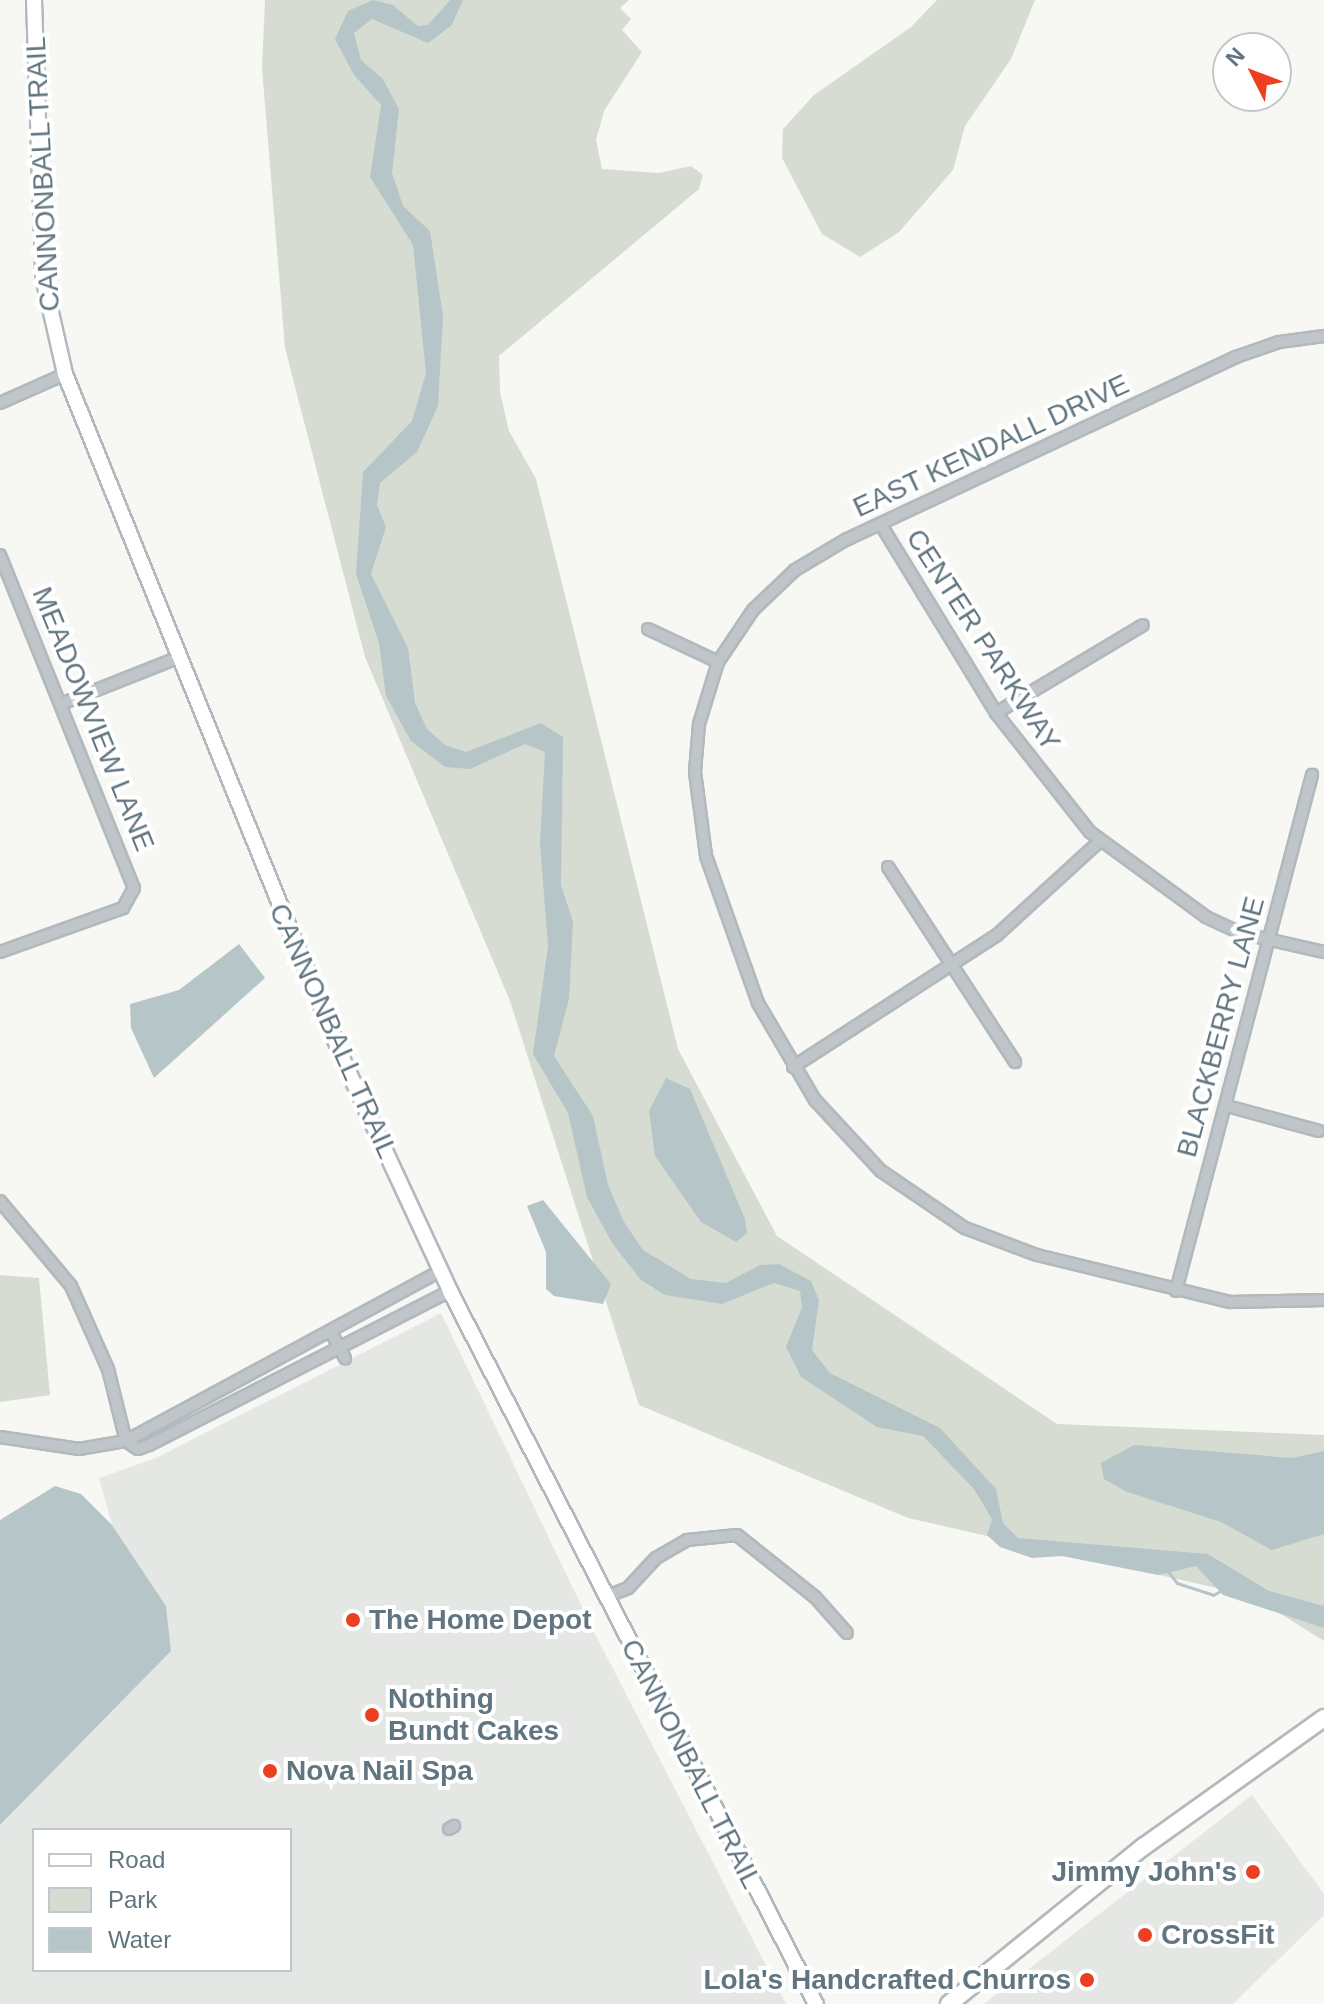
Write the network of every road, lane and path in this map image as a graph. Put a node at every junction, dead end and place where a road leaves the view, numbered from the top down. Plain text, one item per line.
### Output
1 (34, 0) edge
2 (1324, 336) edge
3 (65, 374) junction
4 (0, 403) edge
5 (881, 525) junction
6 (0, 555) edge
7 (1143, 625) dead end
8 (648, 629) dead end
9 (177, 658) junction
10 (718, 662) junction
11 (61, 704) junction
12 (996, 713) junction
13 (1312, 775) dead end
14 (1100, 841) junction
15 (888, 867) dead end
16 (1268, 940) junction
17 (0, 952) edge
18 (1324, 952) edge
19 (951, 966) junction
20 (1015, 1062) dead end
21 (793, 1067) junction
22 (1227, 1106) junction
23 (1319, 1131) dead end
24 (0, 1201) edge
25 (440, 1271) junction
26 (450, 1291) junction
27 (1176, 1291) junction
28 (1324, 1300) edge
29 (331, 1332) junction
30 (343, 1355) junction
31 (0, 1437) edge
32 (126, 1441) junction
33 (605, 1597) junction
34 (847, 1633) dead end
35 (1324, 1718) edge
36 (816, 2004) edge
37 (949, 2004) edge

1 - 3 main road, CANNONBALL TRAIL
2 - 5 street, EAST KENDALL DRIVE
3 - 4 street
3 - 9 main road, CANNONBALL TRAIL
5 - 10 street, EAST KENDALL DRIVE
5 - 12 street, CENTER PARKWAY
6 - 11 street, MEADOWVIEW LANE
7 - 12 street
8 - 10 street
9 - 11 street
9 - 25 main road, CANNONBALL TRAIL
10 - 21 street
11 - 17 street, MEADOWVIEW LANE
12 - 14 street, CENTER PARKWAY
13 - 16 street, BLACKBERRY LANE
14 - 16 street, CENTER PARKWAY
14 - 19 street
15 - 19 street
16 - 18 street, CENTER PARKWAY
16 - 22 street, BLACKBERRY LANE
19 - 20 street
19 - 21 street
21 - 27 street
22 - 23 street
22 - 27 street, BLACKBERRY LANE
24 - 32 street
25 - 26 main road, CANNONBALL TRAIL
25 - 29 street
26 - 30 street
26 - 33 main road, CANNONBALL TRAIL
27 - 28 street
29 - 30 street
29 - 32 street
30 - 32 street
31 - 32 street
33 - 34 street
33 - 36 main road, CANNONBALL TRAIL
35 - 37 main road

